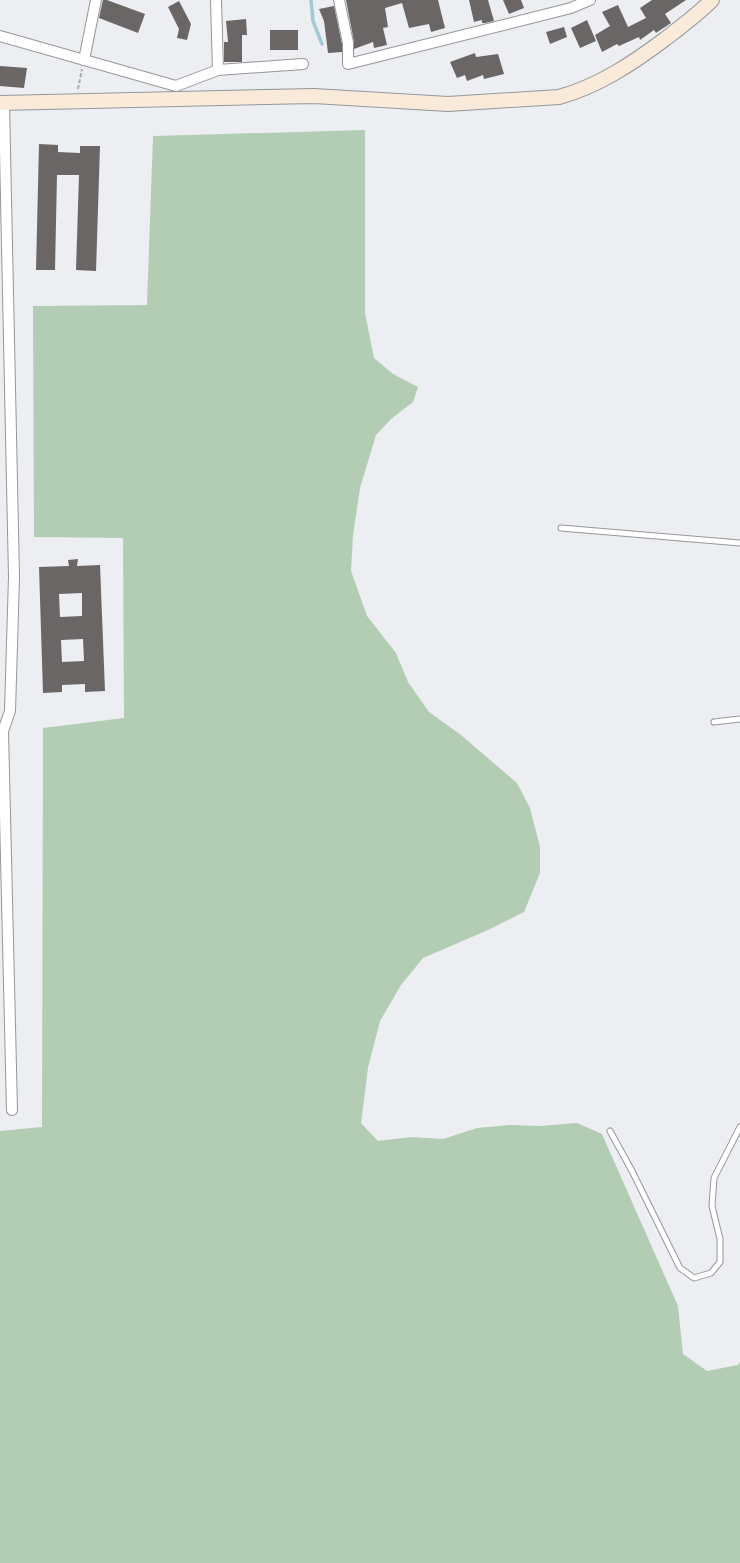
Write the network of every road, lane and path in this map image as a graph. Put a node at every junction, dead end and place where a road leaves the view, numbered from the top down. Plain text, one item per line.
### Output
1 (96, 0) edge
2 (216, 0) edge
3 (339, 0) edge
4 (590, 0) edge
5 (712, 0) edge
6 (0, 36) edge
7 (84, 60) junction
8 (303, 64) dead end
9 (218, 70) junction
10 (76, 102) junction
11 (2, 103) edge
12 (561, 528) dead end
13 (740, 543) edge
14 (740, 719) edge
15 (714, 722) dead end
16 (2, 731) edge
17 (12, 1110) dead end
18 (740, 1127) edge
19 (610, 1131) dead end

1 - 7 street
2 - 9 street
3 - 4 street
5 - 10 main road
6 - 7 street
7 - 9 street
7 - 10 path
8 - 9 street
10 - 11 main road
11 - 16 street
12 - 13 lane
14 - 15 lane
16 - 17 street
18 - 19 lane

